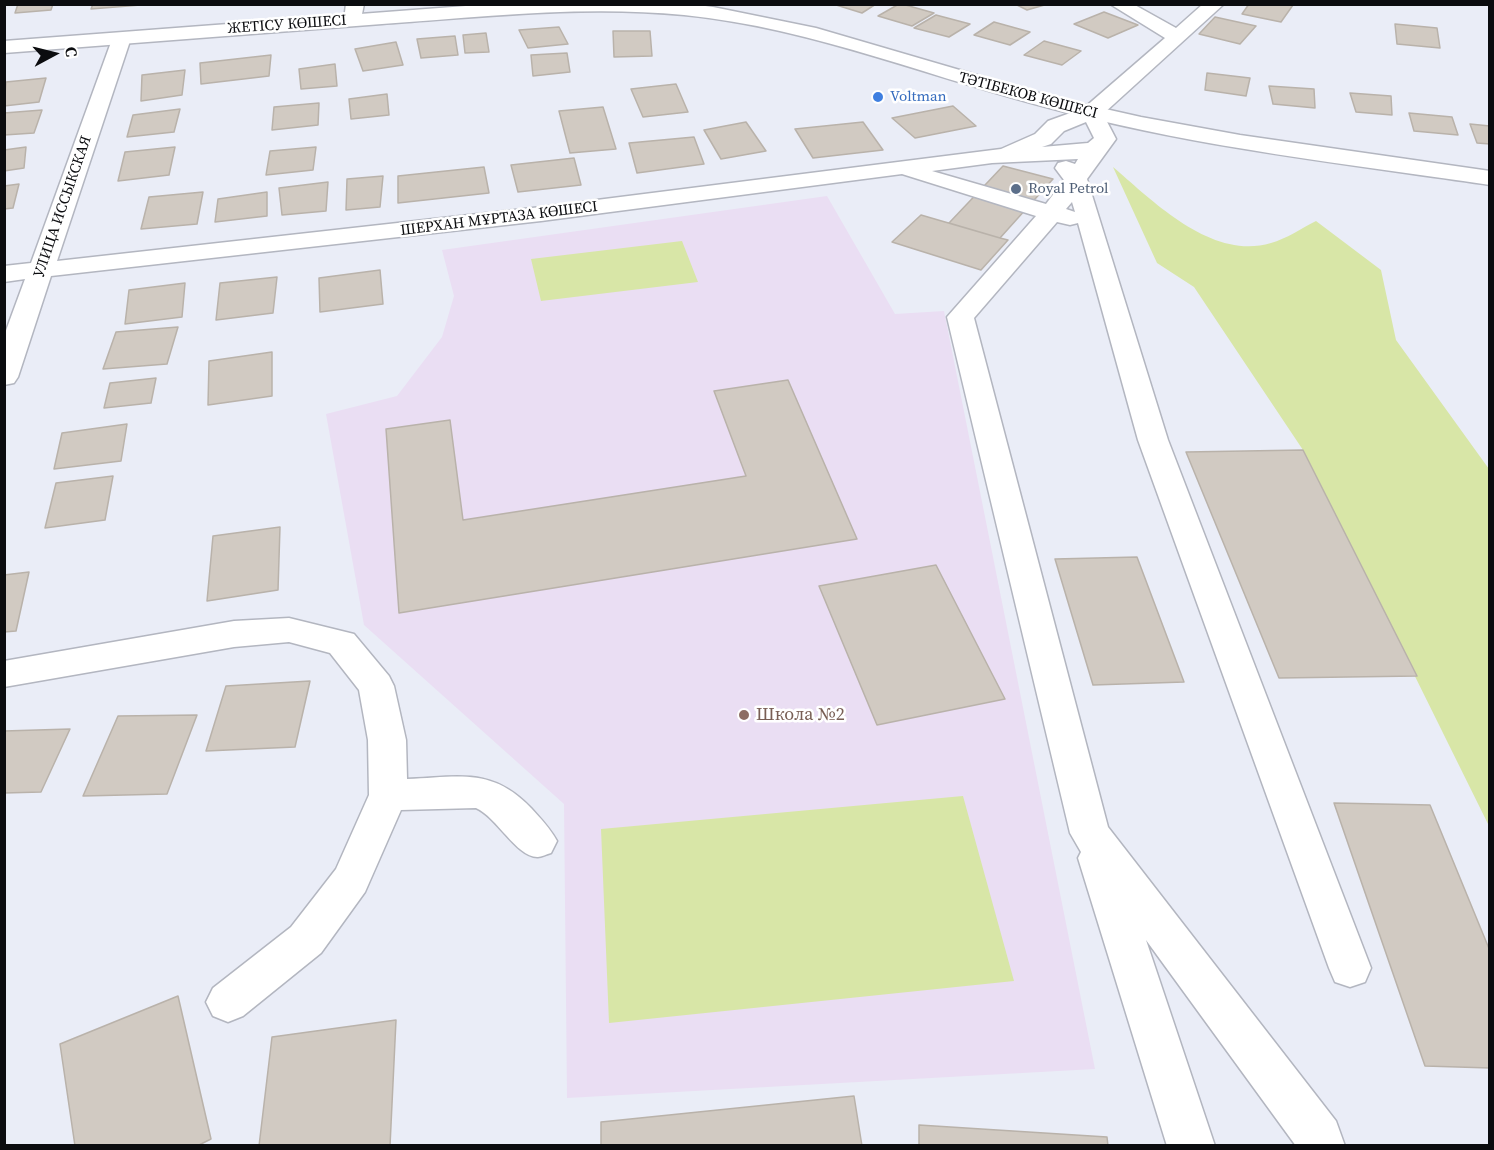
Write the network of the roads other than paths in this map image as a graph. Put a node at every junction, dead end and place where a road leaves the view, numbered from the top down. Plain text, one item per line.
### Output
1 (1119, 4) edge
2 (1215, 4) edge
3 (570, 5) edge
4 (354, 12) edge
5 (1177, 37) junction
6 (121, 38) junction
7 (4, 47) edge
8 (1092, 114) junction
9 (1049, 146) junction
10 (1096, 148) junction
11 (901, 169) junction
12 (1490, 178) edge
13 (1077, 180) junction
14 (1051, 213) junction
15 (1090, 223) junction
16 (42, 270) junction
17 (4, 274) edge
18 (4, 377) edge
19 (4, 674) edge
20 (388, 795) junction
21 (1090, 834) junction
22 (537, 841) dead end
23 (1350, 968) dead end
24 (228, 1002) dead end
25 (1191, 1146) edge
26 (1321, 1146) edge

1 - 5 street
2 - 5 street
3 - 4 street, ЖЕТІСУ КӨШЕСІ
3 - 8 street, ТӘТІБЕКОВ КӨШЕСІ
4 - 6 street, ЖЕТІСУ КӨШЕСІ
5 - 8 street
6 - 7 street, ЖЕТІСУ КӨШЕСІ
6 - 16 street, УЛИЦА ИССЫКСКАЯ
8 - 9 street
8 - 10 street
8 - 12 street, ТӘТІБЕКОВ КӨШЕСІ
9 - 10 street, ШЕРХАН МҰРТАЗА КӨШЕСІ
9 - 11 street, ШЕРХАН МҰРТАЗА КӨШЕСІ
9 - 13 street
10 - 13 street
11 - 14 street
11 - 16 street, ШЕРХАН МҰРТАЗА КӨШЕСІ
13 - 14 street
13 - 15 street
14 - 15 street
14 - 21 street
15 - 23 street
16 - 17 street, ШЕРХАН МҰРТАЗА КӨШЕСІ
16 - 18 street, УЛИЦА ИССЫКСКАЯ
19 - 20 street
20 - 22 street
20 - 24 street
21 - 25 street
21 - 26 street

